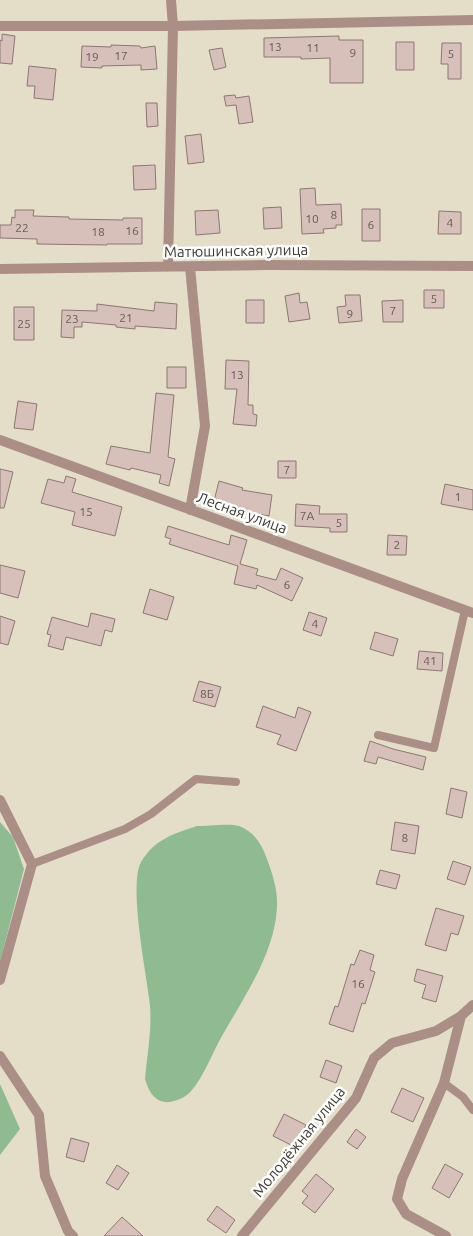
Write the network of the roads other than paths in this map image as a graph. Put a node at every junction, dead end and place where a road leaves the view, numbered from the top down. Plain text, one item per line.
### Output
1 (171, 0) edge
2 (473, 20) edge
3 (0, 26) edge
4 (173, 26) junction
5 (473, 266) edge
6 (168, 267) junction
7 (190, 267) junction
8 (0, 269) edge
9 (0, 440) edge
10 (190, 510) junction
11 (469, 612) edge
12 (378, 735) dead end
13 (236, 782) dead end
14 (0, 800) edge
15 (32, 864) junction
16 (0, 980) edge
17 (473, 1005) edge
18 (461, 1016) junction
19 (0, 1056) edge
20 (444, 1083) junction
21 (473, 1110) edge
22 (73, 1236) edge
23 (242, 1236) edge
24 (446, 1236) edge

1 - 4 street
2 - 4 street
3 - 4 street
4 - 6 street
5 - 7 street, Матюшинская улица
6 - 7 street, Матюшинская улица
6 - 8 street, Матюшинская улица
7 - 10 street
9 - 10 street, Лесная улица
10 - 11 street, Лесная улица
11 - 12 lane
13 - 15 lane
14 - 15 street
15 - 16 street
17 - 18 street, Молодёжная улица
18 - 20 street
18 - 23 street, Молодёжная улица
19 - 22 street
20 - 21 lane
20 - 24 street

